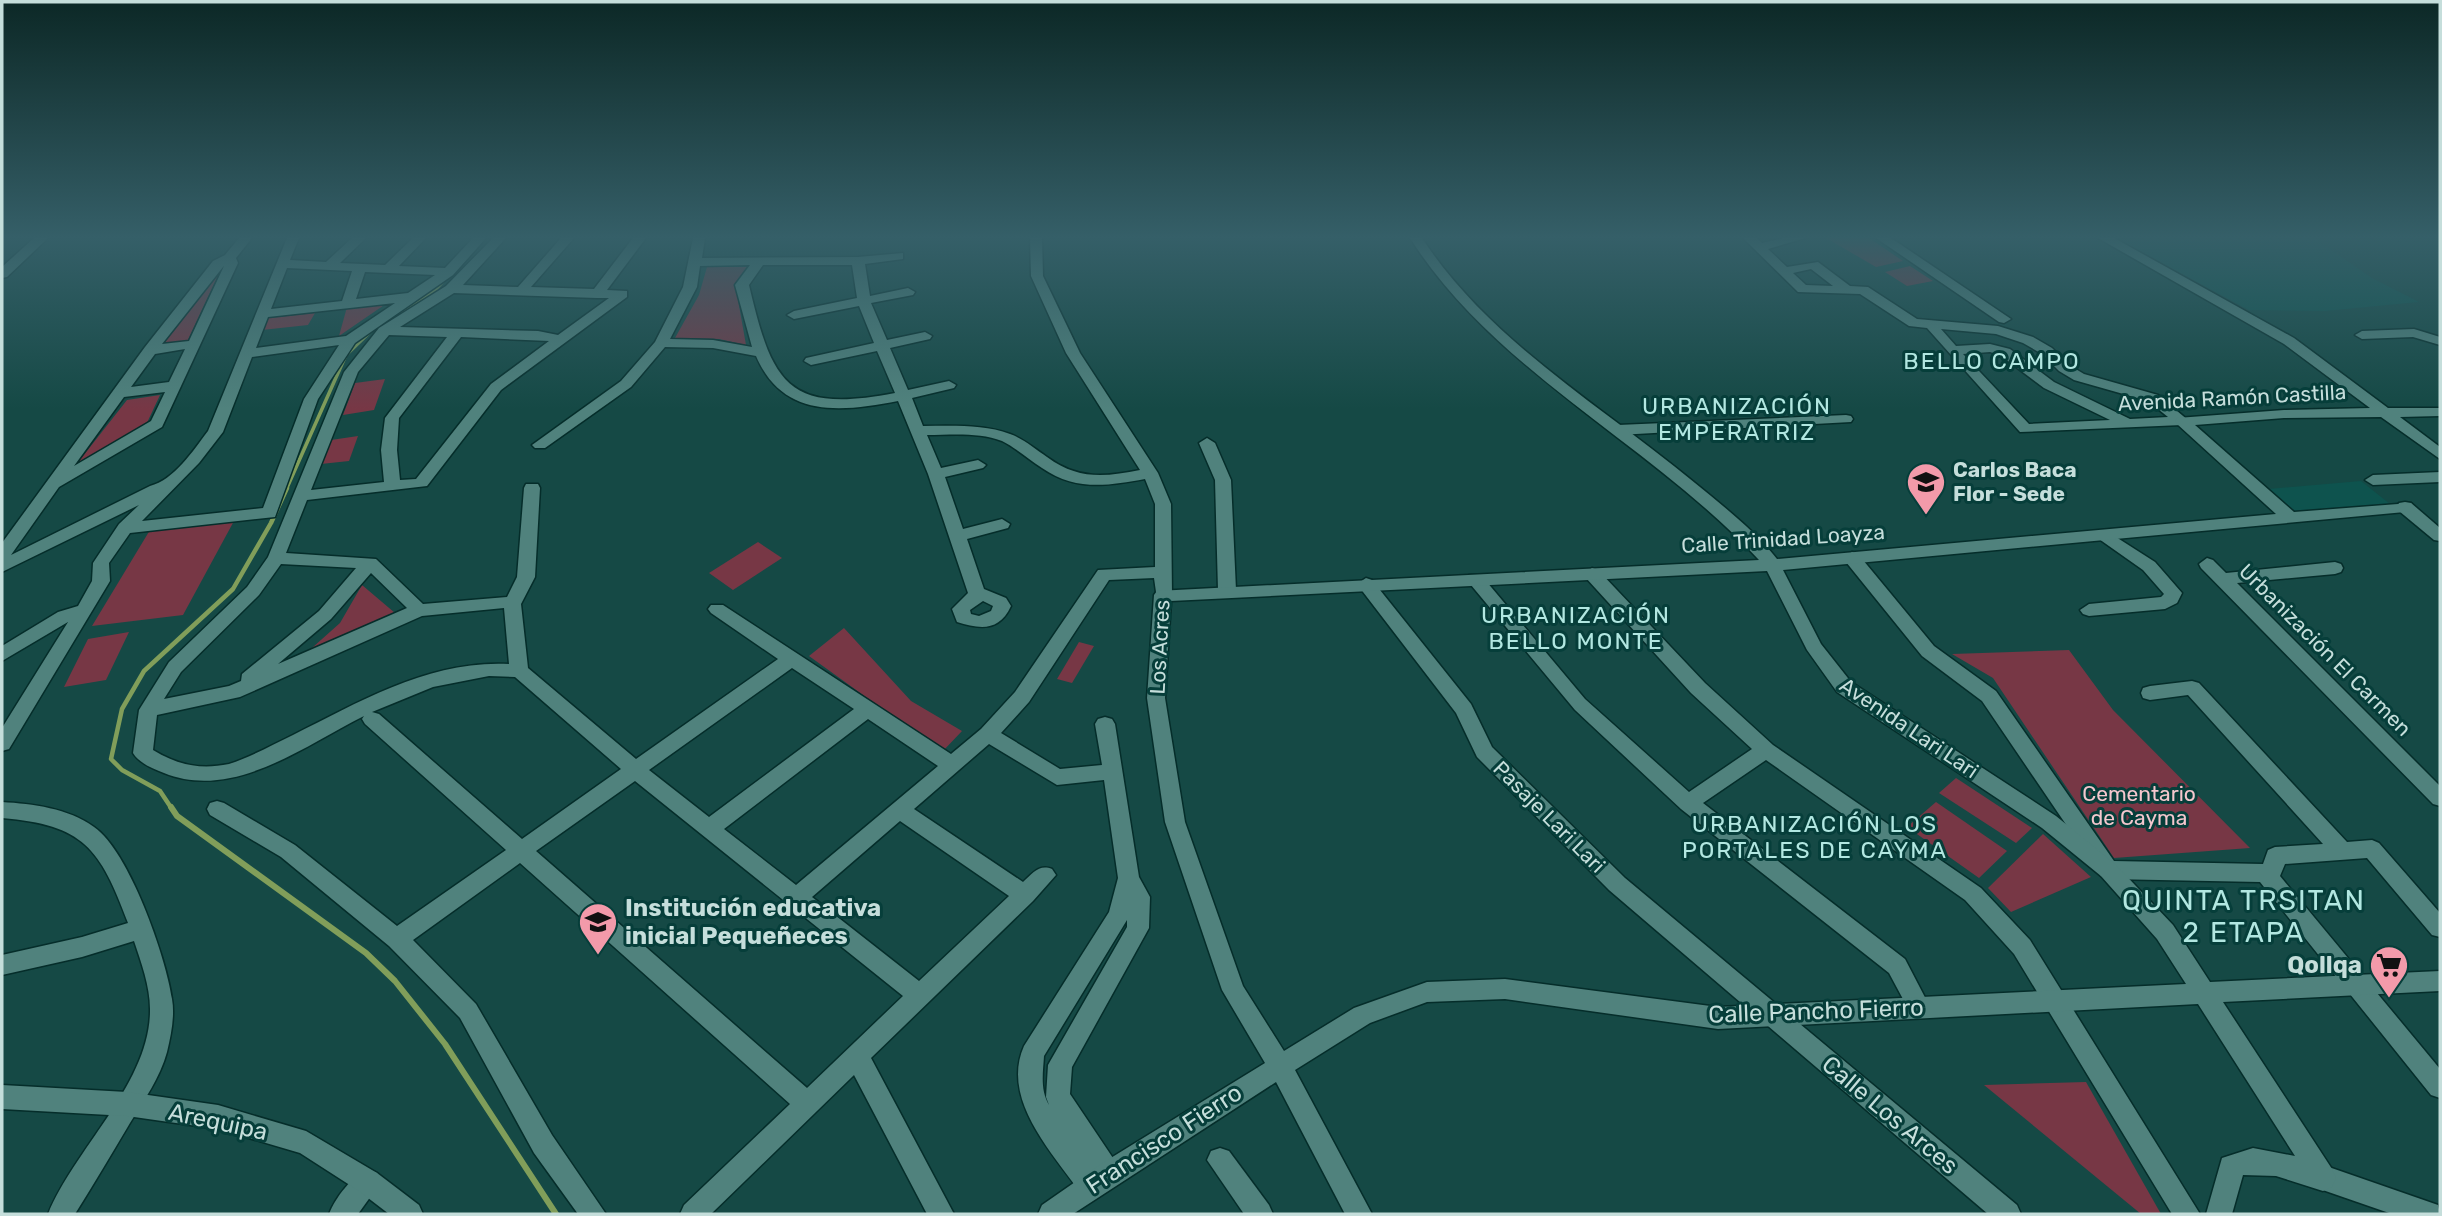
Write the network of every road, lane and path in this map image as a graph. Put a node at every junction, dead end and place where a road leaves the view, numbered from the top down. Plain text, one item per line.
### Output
1 (194, 295) edge
2 (217, 295) edge
3 (270, 295) edge
4 (351, 295) edge
5 (420, 295) edge
6 (431, 295) edge
7 (621, 295) edge
8 (686, 295) edge
9 (745, 295) edge
10 (863, 295) edge
11 (896, 295) edge
12 (1046, 295) edge
13 (1456, 295) edge
14 (1870, 295) edge
15 (1969, 295) edge
16 (2206, 295) edge
17 (415, 297) junction
18 (864, 302) junction
19 (348, 304) junction
20 (262, 314) junction
21 (794, 315) dead end
22 (2004, 318) dead end
23 (1933, 329) dead end
24 (384, 331) junction
25 (457, 333) junction
26 (2362, 335) dead end
27 (925, 336) dead end
28 (350, 340) junction
29 (562, 340) junction
30 (2440, 341) edge
31 (661, 343) junction
32 (194, 344) junction
33 (882, 346) junction
34 (150, 350) junction
35 (1953, 350) junction
36 (759, 352) junction
37 (247, 353) junction
38 (811, 361) dead end
39 (949, 385) dead end
40 (174, 386) junction
41 (119, 393) junction
42 (902, 396) junction
43 (2385, 412) junction
44 (2440, 412) edge
45 (1846, 419) dead end
46 (2182, 421) junction
47 (2127, 424) junction
48 (917, 430) junction
49 (1618, 430) junction
50 (1207, 443) dead end
51 (540, 445) dead end
52 (2440, 454) edge
53 (978, 465) dead end
54 (1150, 473) junction
55 (936, 474) junction
56 (2440, 477) edge
57 (172, 482) junction
58 (392, 484) junction
59 (52, 485) junction
60 (532, 488) dead end
61 (300, 496) junction
62 (2405, 507) junction
63 (2291, 518) junction
64 (1002, 524) dead end
65 (125, 528) junction
66 (2105, 535) junction
67 (957, 536) junction
68 (2440, 536) edge
69 (2, 555) edge
70 (276, 558) junction
71 (1852, 558) junction
72 (370, 563) junction
73 (2207, 564) dead end
74 (1773, 565) junction
75 (2, 566) edge
76 (2335, 568) dead end
77 (1163, 572) junction
78 (1592, 574) junction
79 (1475, 579) junction
80 (2223, 579) junction
81 (1366, 584) junction
82 (1227, 590) junction
83 (1163, 594) junction
84 (978, 596) dead end
85 (512, 604) junction
86 (717, 609) dead end
87 (84, 610) junction
88 (419, 610) junction
89 (2089, 610) dead end
90 (2, 654) edge
91 (791, 659) junction
92 (519, 671) junction
93 (233, 692) junction
94 (2150, 693) dead end
95 (867, 709) junction
96 (148, 710) junction
97 (372, 719) dead end
98 (1105, 724) dead end
99 (988, 734) junction
100 (2, 744) edge
101 (1766, 750) junction
102 (952, 765) junction
103 (635, 770) junction
104 (1112, 772) junction
105 (2440, 798) edge
106 (1688, 803) junction
107 (217, 809) dead end
108 (2, 810) edge
109 (900, 810) junction
110 (2068, 828) junction
111 (709, 829) junction
112 (2341, 850) junction
113 (521, 851) junction
114 (2108, 870) junction
115 (2265, 873) junction
116 (1045, 875) dead end
117 (1025, 895) junction
118 (796, 898) junction
119 (2440, 928) edge
120 (141, 929) junction
121 (397, 939) junction
122 (2, 965) edge
123 (2440, 981) edge
124 (2358, 985) junction
125 (2203, 991) junction
126 (920, 996) junction
127 (2054, 999) junction
128 (1919, 1007) junction
129 (1772, 1015) junction
130 (857, 1056) junction
131 (1279, 1065) junction
132 (2440, 1087) edge
133 (2, 1097) edge
134 (127, 1104) junction
135 (807, 1104) junction
136 (1220, 1160) dead end
137 (2323, 1178) junction
138 (1101, 1179) junction
139 (368, 1182) junction
140 (61, 1214) edge
141 (342, 1214) edge
142 (410, 1214) edge
143 (593, 1214) edge
144 (693, 1214) edge
145 (941, 1214) edge
146 (1051, 1214) edge
147 (1260, 1214) edge
148 (1359, 1214) edge
149 (2008, 1214) edge
150 (2187, 1214) edge
151 (2219, 1214) edge
152 (2429, 1214) edge

1 - 34 street
2 - 32 street
3 - 20 street
4 - 19 street
5 - 17 street
6 - 24 street
7 - 29 street
8 - 31 street
9 - 36 street
10 - 18 street
11 - 18 street
12 - 54 street, Los Acres
13 - 49 street, Avenida Lari Lari
14 - 46 street
15 - 22 street
16 - 43 street
17 - 19 street
17 - 28 street
18 - 21 street
18 - 33 street
19 - 20 street
20 - 37 street
23 - 35 street
24 - 25 street
24 - 61 street
25 - 29 street
25 - 58 street
26 - 30 street
27 - 33 street
28 - 37 street
28 - 65 street
29 - 58 street
31 - 36 street
31 - 51 street
32 - 34 street
32 - 40 street
33 - 38 street
33 - 42 street
34 - 41 street
35 - 47 street
35 - 47 street, Avenida Ramón Castilla
36 - 42 street
37 - 57 street
39 - 42 street
40 - 41 street
40 - 59 street
41 - 59 street
42 - 48 street
43 - 44 street, Avenida Ramón Castilla
43 - 46 street, Avenida Ramón Castilla
43 - 52 street
45 - 49 street
46 - 47 street, Avenida Ramón Castilla
46 - 63 street
48 - 54 street
48 - 55 street
49 - 74 street, Avenida Lari Lari
50 - 82 street
53 - 55 street
54 - 77 street, Los Acres
55 - 67 street
56 - 62 street
57 - 65 street
57 - 75 street
58 - 61 street
59 - 69 street
60 - 85 street
61 - 70 street
62 - 63 street, Calle Trinidad Loayza
62 - 68 street
63 - 66 street, Calle Trinidad Loayza
64 - 67 street
65 - 87 street
66 - 71 street, Calle Trinidad Loayza
66 - 89 street
67 - 84 street
70 - 72 street
70 - 96 street
71 - 74 street, Calle Trinidad Loayza
71 - 110 street
72 - 88 street
72 - 93 street
73 - 80 street, Urbanización El Carmen
74 - 78 street, Calle Trinidad Loayza
74 - 110 street, Avenida Lari Lari
76 - 80 street
77 - 83 street, Los Acres
77 - 99 street
78 - 79 street, Calle Trinidad Loayza
78 - 101 street
79 - 81 street, Calle Trinidad Loayza
79 - 106 street
80 - 105 street, Urbanización El Carmen
81 - 82 street, Calle Trinidad Loayza
81 - 129 street, Pasaje Lari Lari
82 - 83 street, Calle Trinidad Loayza
83 - 131 street, Los Acres
85 - 88 street
85 - 92 street
86 - 91 street
87 - 90 street
87 - 100 street
88 - 93 street
91 - 95 street
91 - 103 street
92 - 96 street
92 - 103 street
93 - 96 street
94 - 112 street
95 - 102 street
95 - 111 street
97 - 113 street
98 - 104 street
99 - 102 street
99 - 104 street
101 - 106 street
101 - 127 street
102 - 109 street
103 - 111 street
103 - 113 street
104 - 138 street
106 - 128 street
107 - 121 street
108 - 120 street
109 - 117 street
109 - 118 street
110 - 114 street
111 - 118 street
112 - 115 street
112 - 119 street
113 - 121 street
113 - 135 street
114 - 115 street
114 - 125 street
115 - 124 street
116 - 117 street
117 - 126 street
118 - 126 street
120 - 122 street
120 - 134 street
121 - 143 street
123 - 124 street, Calle Pancho Fierro
124 - 125 street, Calle Pancho Fierro
124 - 132 street
125 - 127 street, Calle Pancho Fierro
125 - 137 street
126 - 130 street
127 - 128 street, Calle Pancho Fierro
127 - 150 street
128 - 129 street, Calle Pancho Fierro
129 - 131 street, Calle Pancho Fierro
129 - 149 street, Calle Los Arces
130 - 135 street
130 - 145 street
131 - 138 street, Francisco Fierro
131 - 148 street, Los Acres
133 - 134 street, Arequipa
134 - 139 street, Arequipa
134 - 140 street
135 - 144 street
136 - 147 street
137 - 151 street
137 - 152 street
138 - 146 street, Francisco Fierro
139 - 141 street
139 - 142 street, Arequipa

